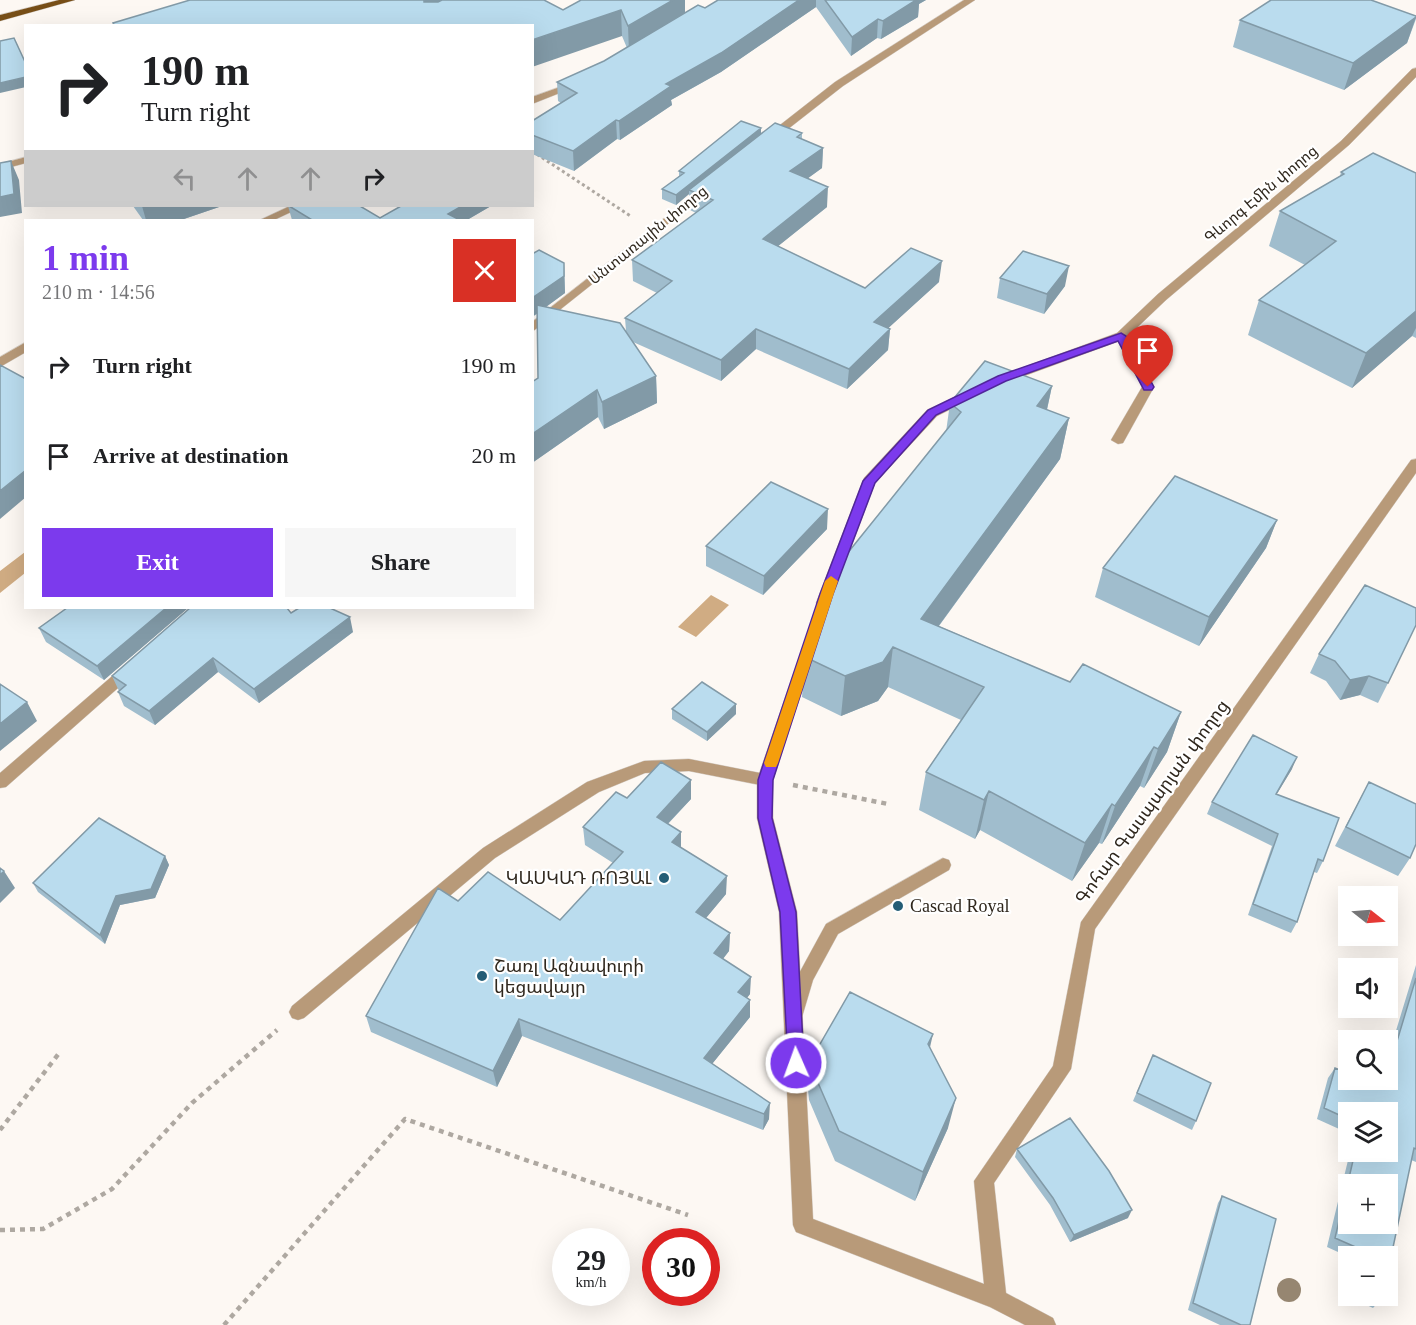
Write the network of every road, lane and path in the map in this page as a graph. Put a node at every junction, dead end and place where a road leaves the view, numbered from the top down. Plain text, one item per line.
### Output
1 (70, 0) edge
2 (970, 0) edge
3 (0, 18) edge
4 (1416, 71) edge
5 (581, 83) edge
6 (534, 100) edge
7 (764, 143) edge
8 (534, 152) edge
9 (24, 161) edge
10 (0, 167) edge
11 (717, 179) edge
12 (296, 207) edge
13 (268, 219) edge
14 (652, 231) junction
15 (534, 326) edge
16 (1121, 336) junction
17 (24, 347) edge
18 (0, 363) edge
19 (1118, 440) dead end
20 (1416, 463) edge
21 (140, 661) edge
22 (765, 780) junction
23 (0, 782) edge
24 (888, 804) dead end
25 (943, 865) dead end
26 (298, 1012) joint
27 (794, 1017) junction
28 (60, 1052) dead end
29 (0, 1130) edge
30 (688, 1215) dead end
31 (0, 1230) edge
32 (996, 1299) junction
33 (224, 1325) edge
34 (1046, 1325) edge

1 - 3 main road
2 - 7 street
4 - 16 street, Գևորգ Էմին փողոց
5 - 6 street
8 - 14 path
9 - 10 street
11 - 14 street, Անտառային փողոց
12 - 13 street
14 - 15 street, Անտառային փողոց
16 - 19 street
16 - 22 street
17 - 18 street
20 - 32 street, Գոհար Գասպարյան փողոց
21 - 23 street
22 - 24 path
22 - 26 street
22 - 27 street
25 - 27 street
26 - 31 path
27 - 32 street
28 - 29 path
30 - 33 path
32 - 34 street

